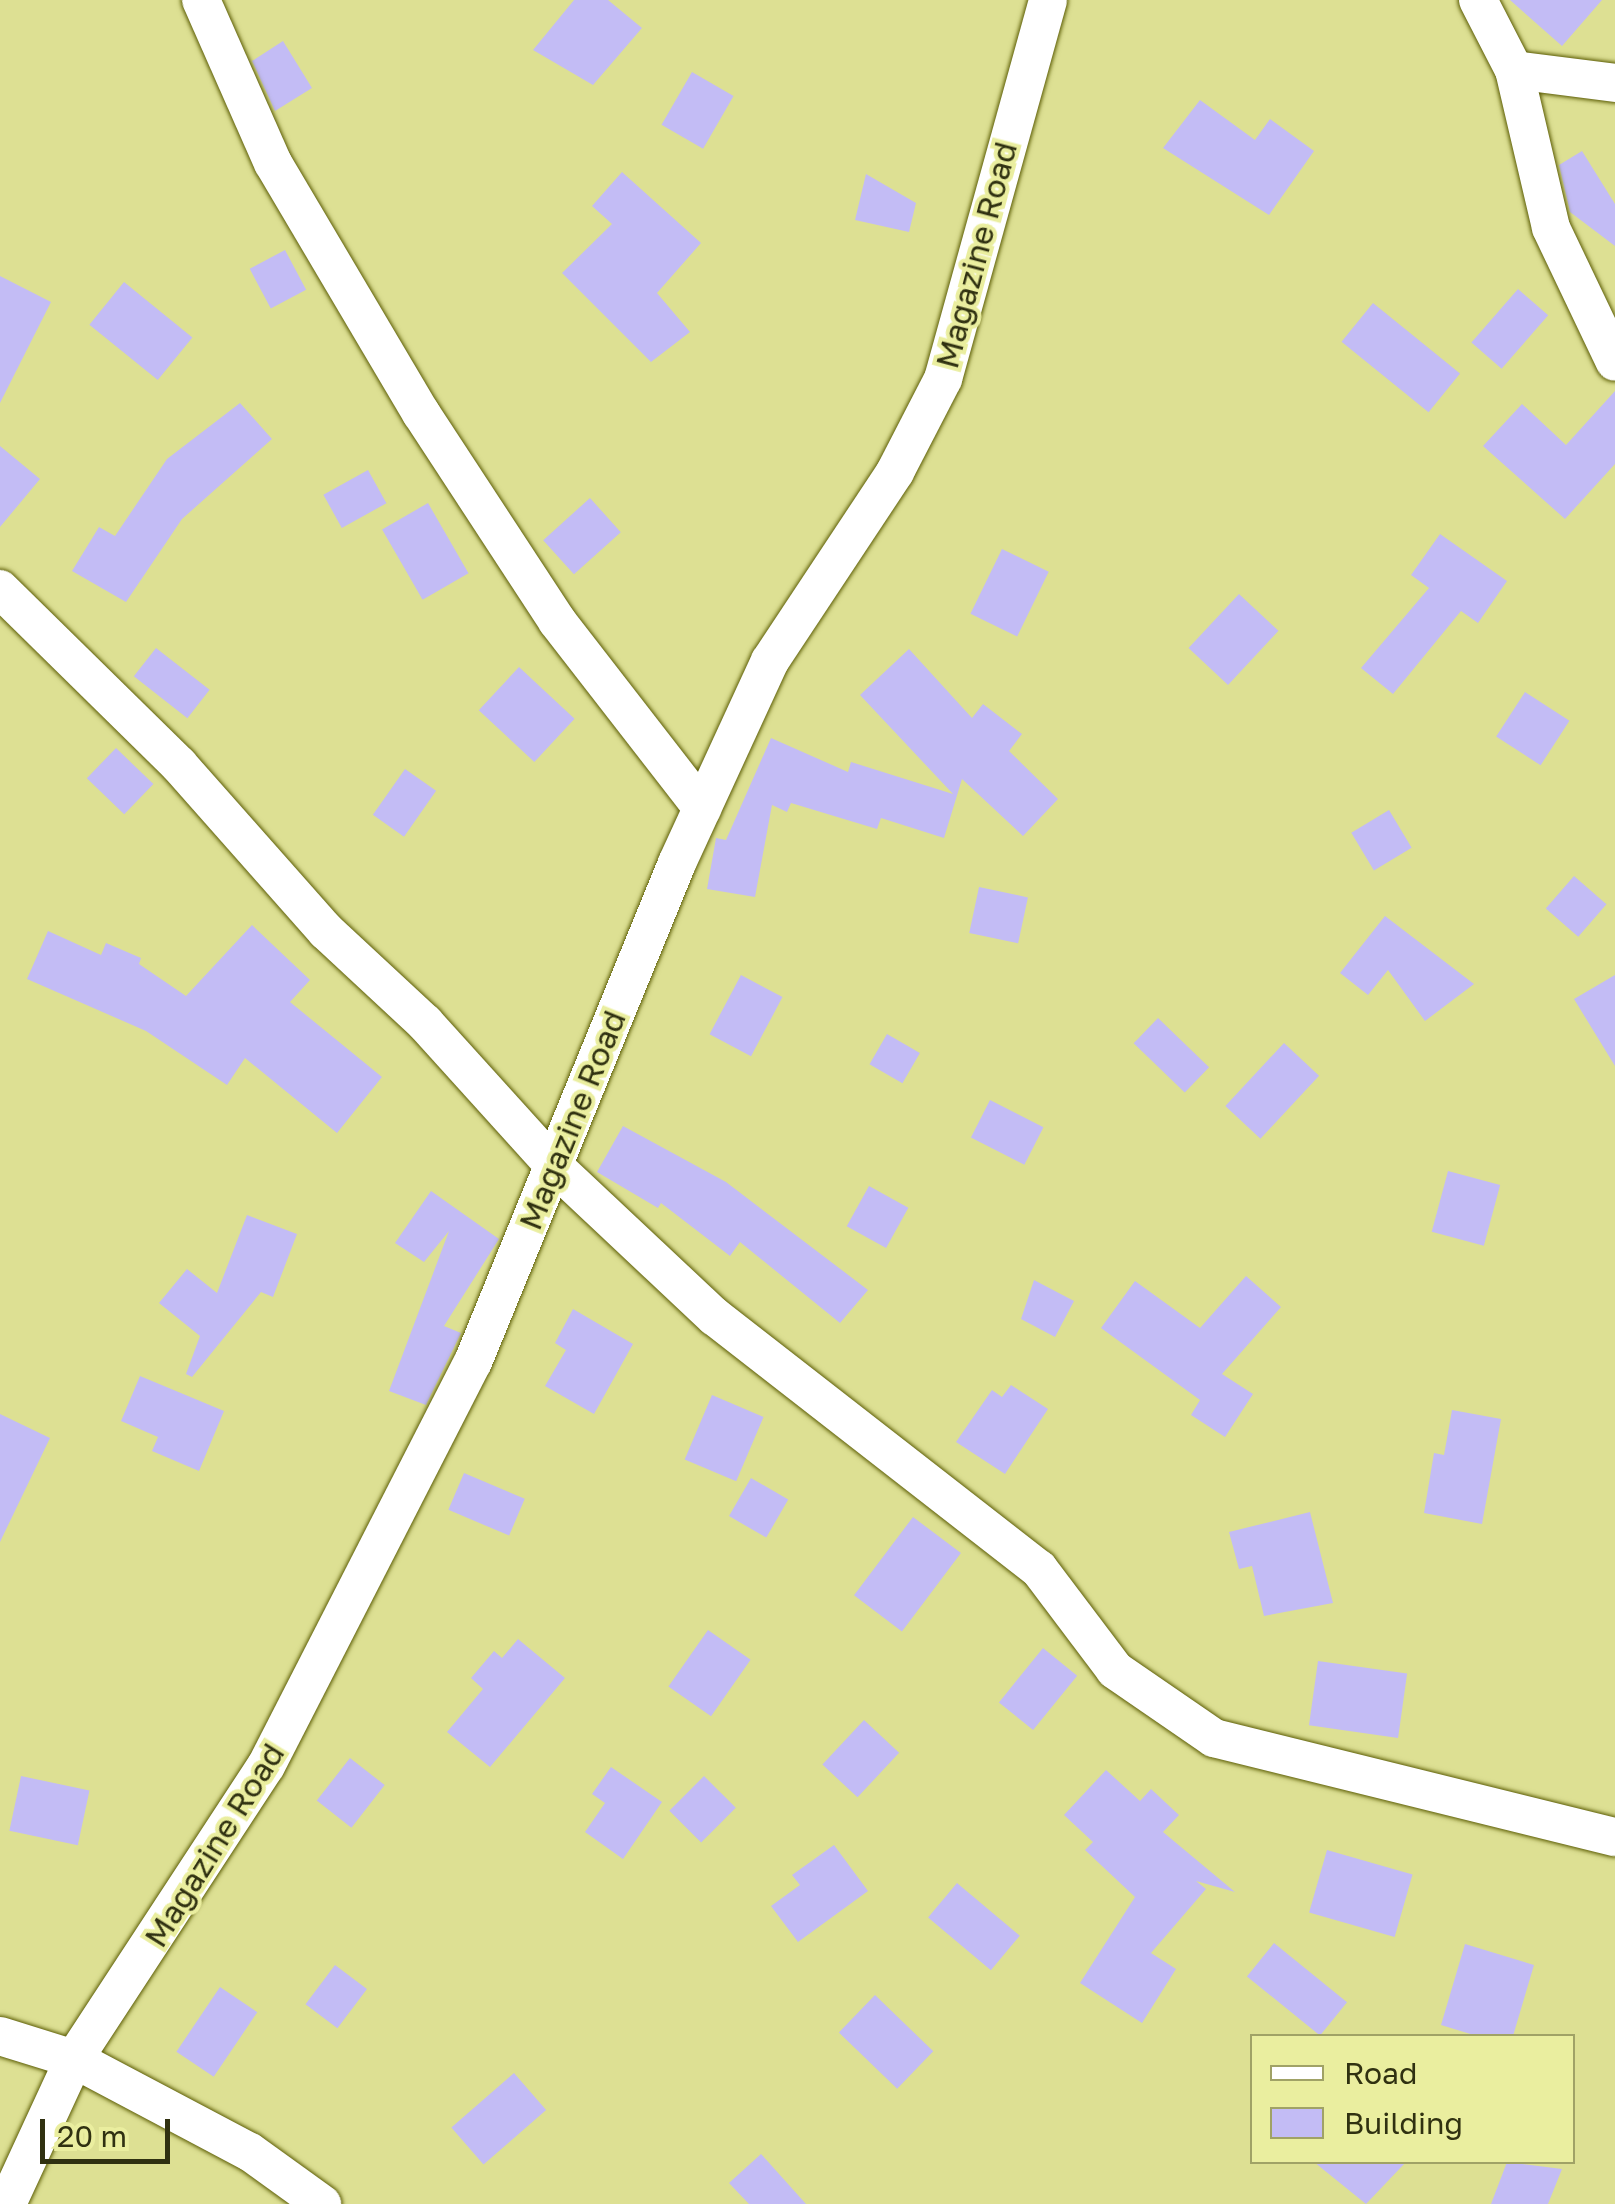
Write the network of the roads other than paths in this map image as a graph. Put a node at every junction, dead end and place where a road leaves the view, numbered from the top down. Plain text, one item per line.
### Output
1 (201, 0) edge
2 (1048, 0) edge
3 (1478, 0) edge
4 (1514, 70) junction
5 (1615, 84) edge
6 (1615, 362) edge
7 (0, 590) edge
8 (702, 808) junction
9 (554, 1166) junction
10 (1615, 1837) edge
11 (0, 2036) edge
12 (74, 2059) junction
13 (8, 2204) edge
14 (322, 2204) edge

1 - 8 street
2 - 8 street, Magazine Road
3 - 4 street
4 - 5 street
4 - 6 street
7 - 9 street
8 - 9 street, Magazine Road
9 - 10 street
9 - 12 street, Magazine Road
11 - 12 street
12 - 13 street, Magazine Road
12 - 14 street

